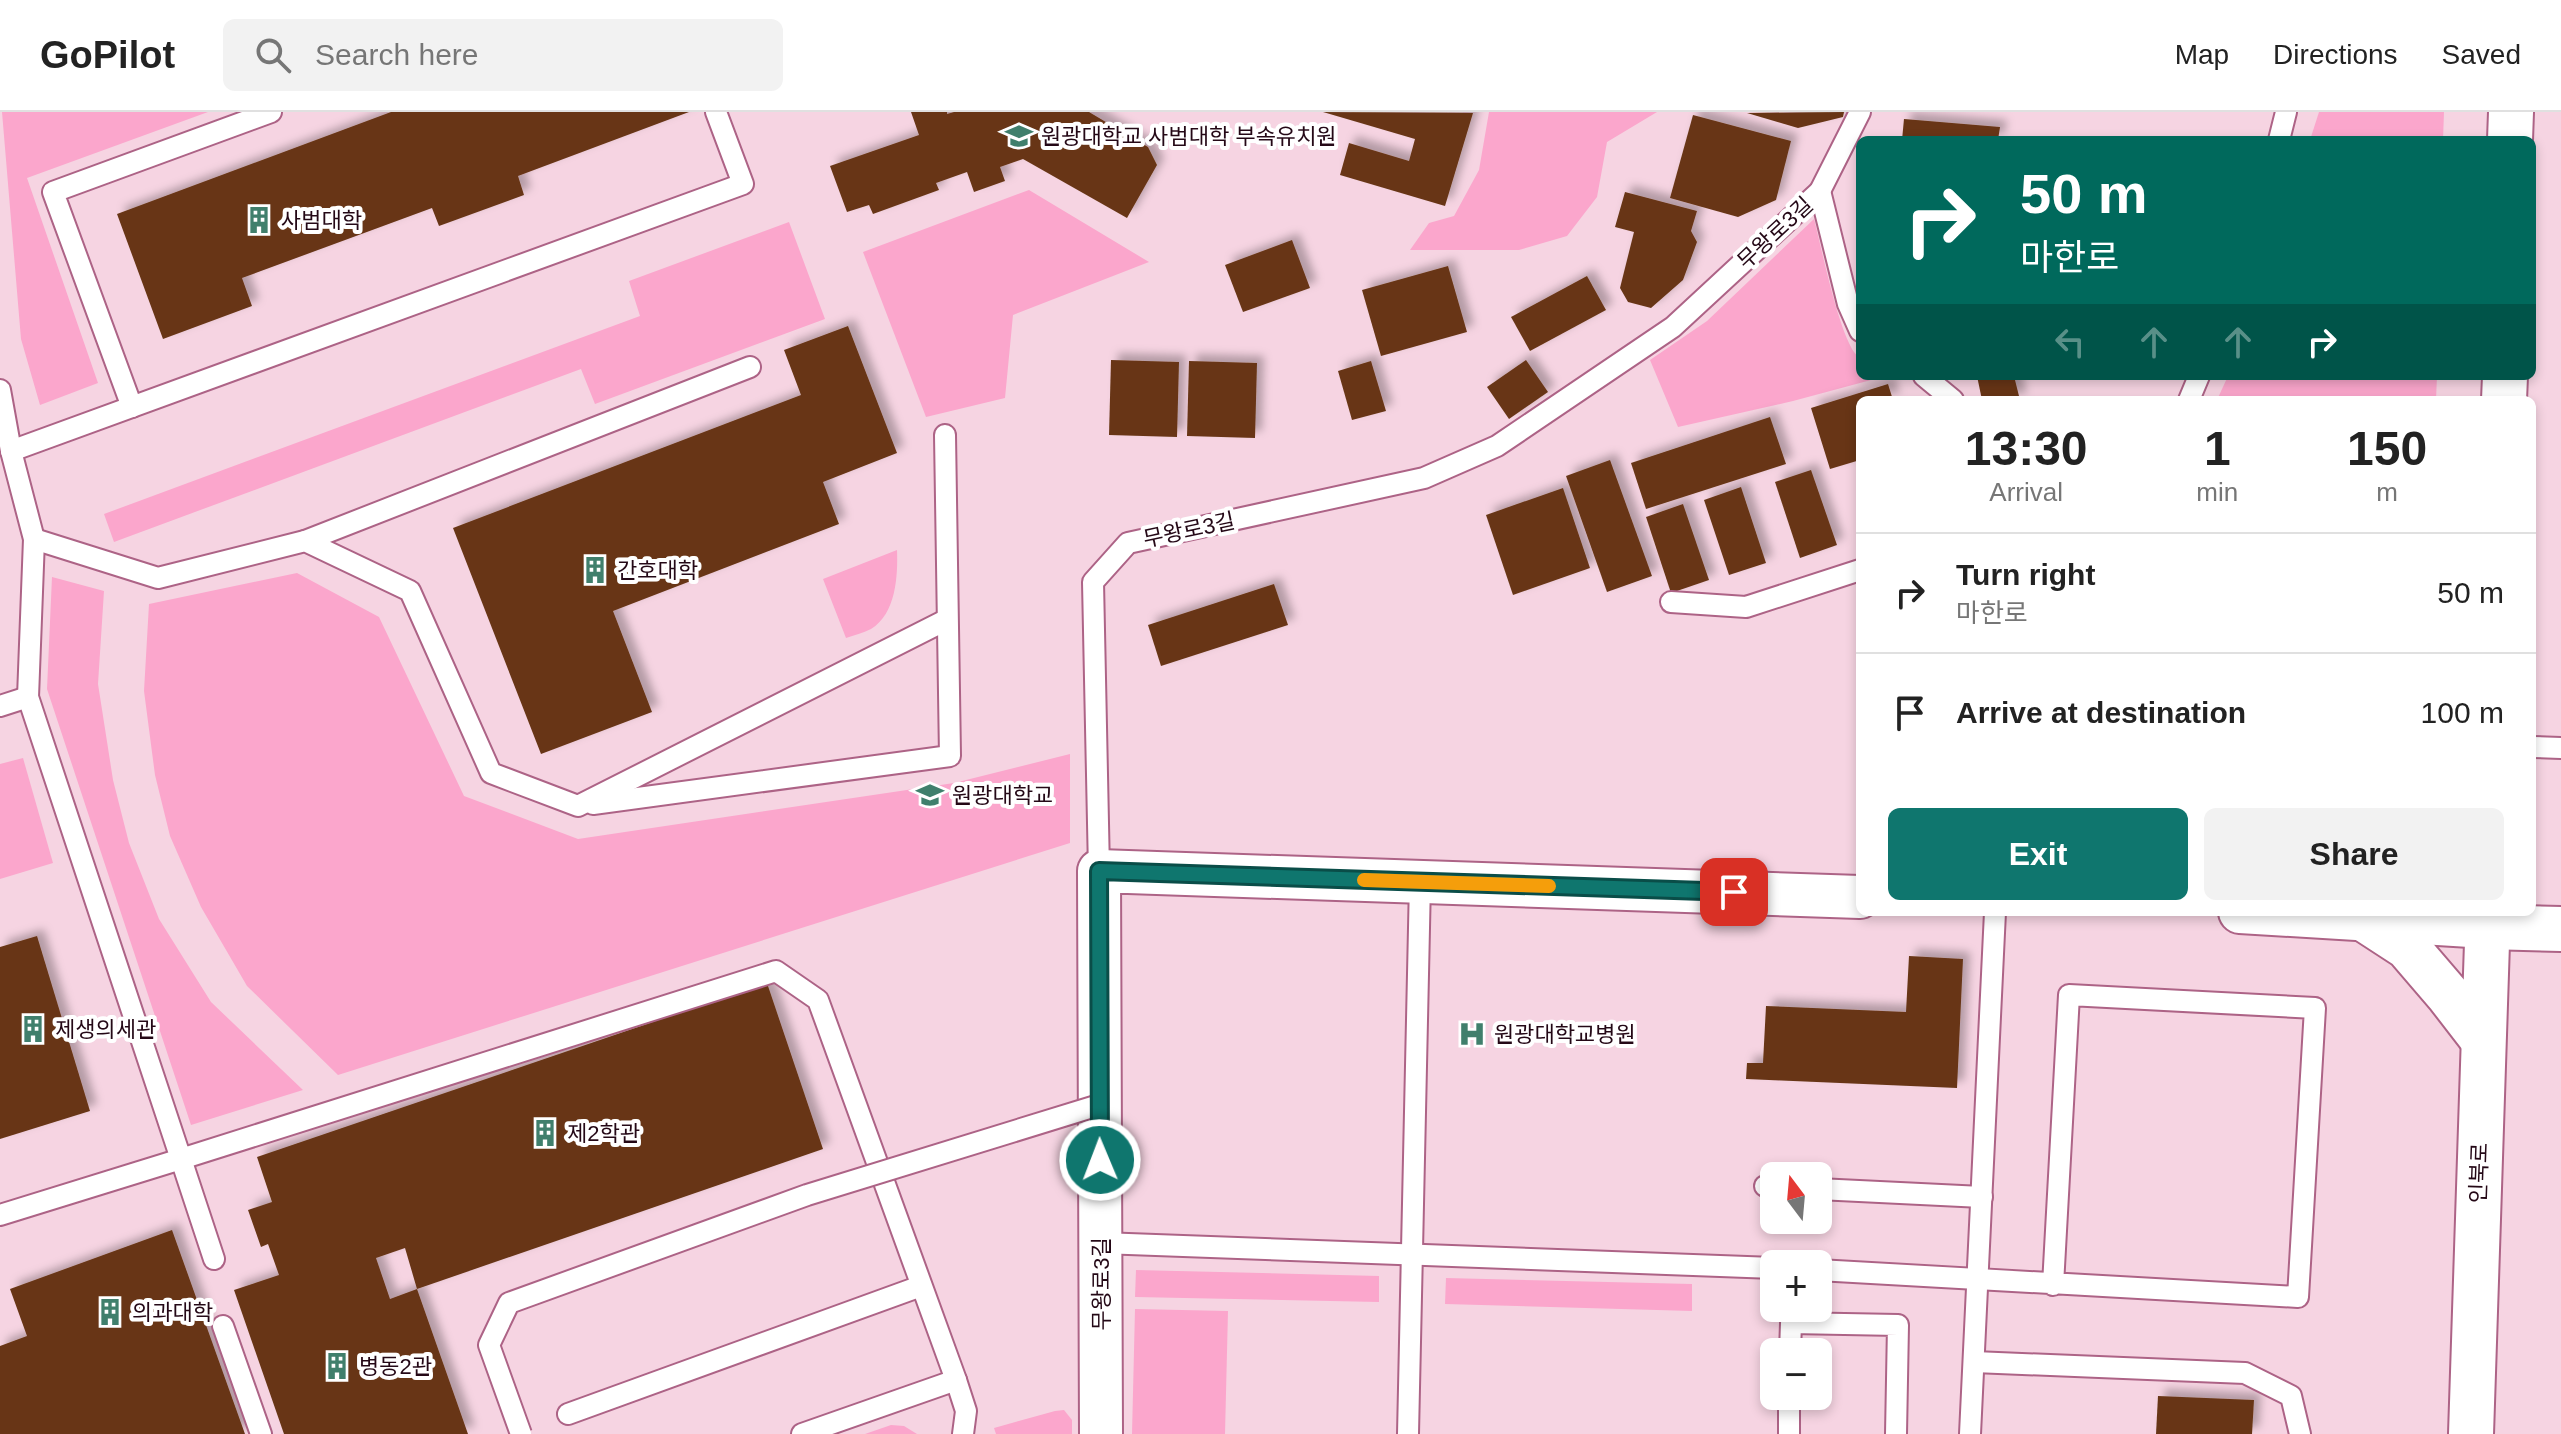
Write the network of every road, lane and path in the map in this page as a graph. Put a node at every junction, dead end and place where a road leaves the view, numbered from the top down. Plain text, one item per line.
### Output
1 (271, 112) edge
2 (716, 112) edge
3 (1860, 112) edge
4 (2286, 112) edge
5 (2511, 112) edge
6 (2280, 136) edge
7 (2510, 136) edge
8 (1820, 191) junction
9 (1856, 322) edge
10 (750, 367) dead end
11 (1929, 380) edge
12 (0, 390) edge
13 (1948, 396) edge
14 (132, 407) junction
15 (945, 435) dead end
16 (11, 451) junction
17 (34, 539) junction
18 (305, 541) junction
19 (1856, 571) edge
20 (1671, 602) dead end
21 (946, 620) junction
22 (28, 697) junction
23 (0, 706) edge
24 (2536, 747) edge
25 (2561, 748) edge
26 (578, 806) junction
27 (1099, 871) junction
28 (1420, 882) junction
29 (1856, 897) edge
30 (1995, 916) edge
31 (2370, 916) edge
32 (2487, 919) edge
33 (2561, 929) edge
34 (2483, 1040) junction
35 (1099, 1105) junction
36 (181, 1159) junction
37 (1832, 1190) edge
38 (1982, 1197) junction
39 (0, 1215) edge
40 (1101, 1243) junction
41 (1413, 1254) junction
42 (214, 1259) dead end
43 (1760, 1267) edge
44 (1832, 1271) edge
45 (1978, 1280) junction
46 (2053, 1285) junction
47 (921, 1286) junction
48 (223, 1326) dead end
49 (1790, 1338) edge
50 (1974, 1362) junction
51 (956, 1380) junction
52 (1789, 1410) edge
53 (568, 1414) dead end
54 (261, 1434) edge
55 (521, 1434) edge
56 (802, 1434) edge
57 (963, 1434) edge
58 (1101, 1434) edge
59 (1408, 1434) edge
60 (1789, 1434) edge
61 (1896, 1434) edge
62 (1970, 1434) edge
63 (2300, 1434) edge
64 (2471, 1434) edge

1 - 14 lane
2 - 14 lane
3 - 8 lane, 무왕로3길
4 - 6 lane
5 - 7 street
8 - 9 lane
8 - 27 lane, 무왕로3길
10 - 18 lane
11 - 13 lane
12 - 16 lane
14 - 16 lane
15 - 21 lane
16 - 17 lane
17 - 18 lane
17 - 22 lane
18 - 26 lane
19 - 20 lane
21 - 26 lane
21 - 26 lane
22 - 23 lane
22 - 36 lane
24 - 25 lane
27 - 28 street
27 - 35 street, 무왕로3길
28 - 29 street
28 - 41 lane
30 - 38 lane
31 - 32 street
31 - 34 street
32 - 33 street
32 - 34 street, 인북로
34 - 64 street, 인북로
35 - 40 street, 무왕로3길
35 - 55 lane, bridge
36 - 39 lane
36 - 42 lane
36 - 47 lane
37 - 38 lane
38 - 45 lane
40 - 41 lane
40 - 58 street, 무왕로3길
41 - 43 lane
41 - 59 lane
44 - 45 lane
45 - 46 lane
45 - 50 lane
46 - 46 lane
47 - 51 lane
47 - 53 lane
48 - 54 lane
49 - 61 lane
50 - 62 lane
50 - 63 lane
51 - 56 lane
51 - 57 lane
52 - 60 lane

